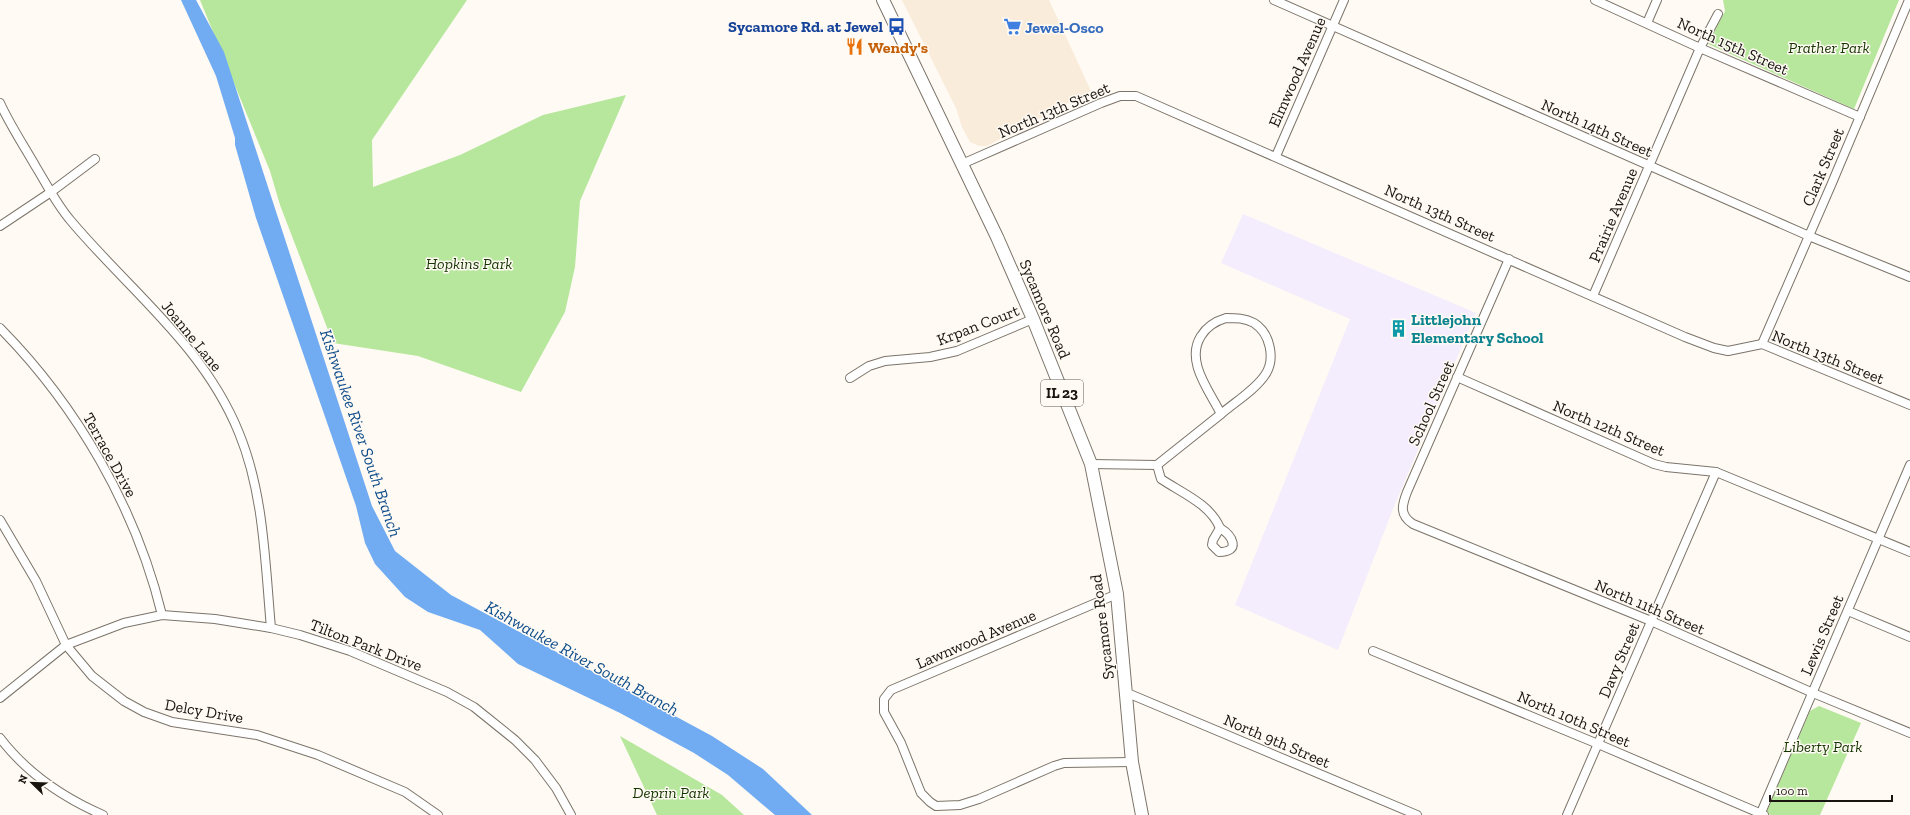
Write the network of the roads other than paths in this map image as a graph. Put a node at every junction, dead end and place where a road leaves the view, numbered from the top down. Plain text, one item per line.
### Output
1 (883, 0) edge
2 (1274, 0) edge
3 (1344, 0) edge
4 (1595, 0) edge
5 (1657, 0) edge
6 (1909, 0) edge
7 (1718, 14) dead end
8 (1647, 23) junction
9 (1333, 27) junction
10 (1700, 48) junction
11 (0, 103) edge
12 (1860, 117) junction
13 (1276, 156) junction
14 (95, 159) dead end
15 (962, 164) junction
16 (1649, 166) junction
17 (52, 192) junction
18 (0, 226) edge
19 (1809, 236) junction
20 (1509, 259) junction
21 (1910, 277) edge
22 (1593, 296) junction
23 (1033, 319) junction
24 (0, 328) edge
25 (1762, 344) junction
26 (1457, 377) junction
27 (850, 378) dead end
28 (1910, 405) edge
29 (1221, 414) junction
30 (1091, 464) junction
31 (1158, 465) junction
32 (1910, 465) edge
33 (1716, 472) junction
34 (1407, 492) joint
35 (0, 520) edge
36 (1220, 528) dead end
37 (1878, 539) junction
38 (1910, 552) edge
39 (1117, 594) junction
40 (1848, 611) junction
41 (162, 615) junction
42 (1651, 622) junction
43 (271, 628) junction
44 (1910, 637) edge
45 (66, 645) junction
46 (1373, 651) dead end
47 (1125, 692) junction
48 (1813, 693) junction
49 (0, 698) edge
50 (1910, 733) edge
51 (0, 738) edge
52 (1598, 744) junction
53 (1132, 762) junction
54 (1415, 814) edge
55 (103, 815) edge
56 (438, 815) edge
57 (571, 815) edge
58 (1142, 815) edge
59 (1567, 815) edge
60 (1762, 815) edge

1 - 15 main road, Sycamore Road / IL 23
2 - 9 street, North 14th Street
3 - 9 street, Elmwood Avenue
4 - 8 street, North 15th Street
5 - 8 street
6 - 12 street, Clark Street
7 - 10 street, Prairie Avenue
8 - 10 street, North 15th Street
9 - 13 street, Elmwood Avenue
9 - 16 street, North 14th Street
10 - 12 street, North 15th Street
10 - 16 street, Prairie Avenue
11 - 17 street, Joanne Lane
12 - 19 street, Clark Street
13 - 15 street, North 13th Street
13 - 20 street, North 13th Street
14 - 17 street
15 - 23 main road, Sycamore Road / IL 23
16 - 19 street, North 14th Street
16 - 22 street, Prairie Avenue
17 - 18 street
17 - 43 street, Joanne Lane
19 - 21 street, North 14th Street
19 - 25 street, Clark Street
20 - 22 street, North 13th Street
20 - 26 street, School Street
22 - 25 street, North 13th Street
23 - 27 street, Krpan Court
23 - 30 main road, Sycamore Road / IL 23
24 - 41 street, Terrace Drive
25 - 28 street, North 13th Street
26 - 33 street, North 12th Street
26 - 34 street, School Street
29 - 29 street
29 - 31 street
30 - 31 street
30 - 39 main road, Sycamore Road / IL 23
31 - 36 street
32 - 37 street, Lewis Street
33 - 37 street, North 12th Street
33 - 42 street, Davy Street
34 - 42 street, North 11th Street
35 - 45 street, Delcy Drive
37 - 38 street, North 12th Street
37 - 40 street, Lewis Street
39 - 47 main road, Sycamore Road / IL 23
39 - 53 street, Lawnwood Avenue
40 - 44 street
40 - 48 street, Lewis Street
41 - 43 street, Tilton Park Drive
41 - 45 street, Tilton Park Drive
42 - 48 street, North 11th Street
42 - 52 street, Davy Street
43 - 57 street, Tilton Park Drive
45 - 49 street, Tilton Park Drive
45 - 56 street, Delcy Drive
46 - 52 street, North 10th Street
47 - 53 main road, Sycamore Road / IL 23
47 - 54 street, North 9th Street
48 - 50 street, North 11th Street
48 - 60 street, Lewis Street
51 - 55 street
52 - 59 street, Davy Street
52 - 60 street, North 10th Street
53 - 58 main road, Sycamore Road / IL 23

